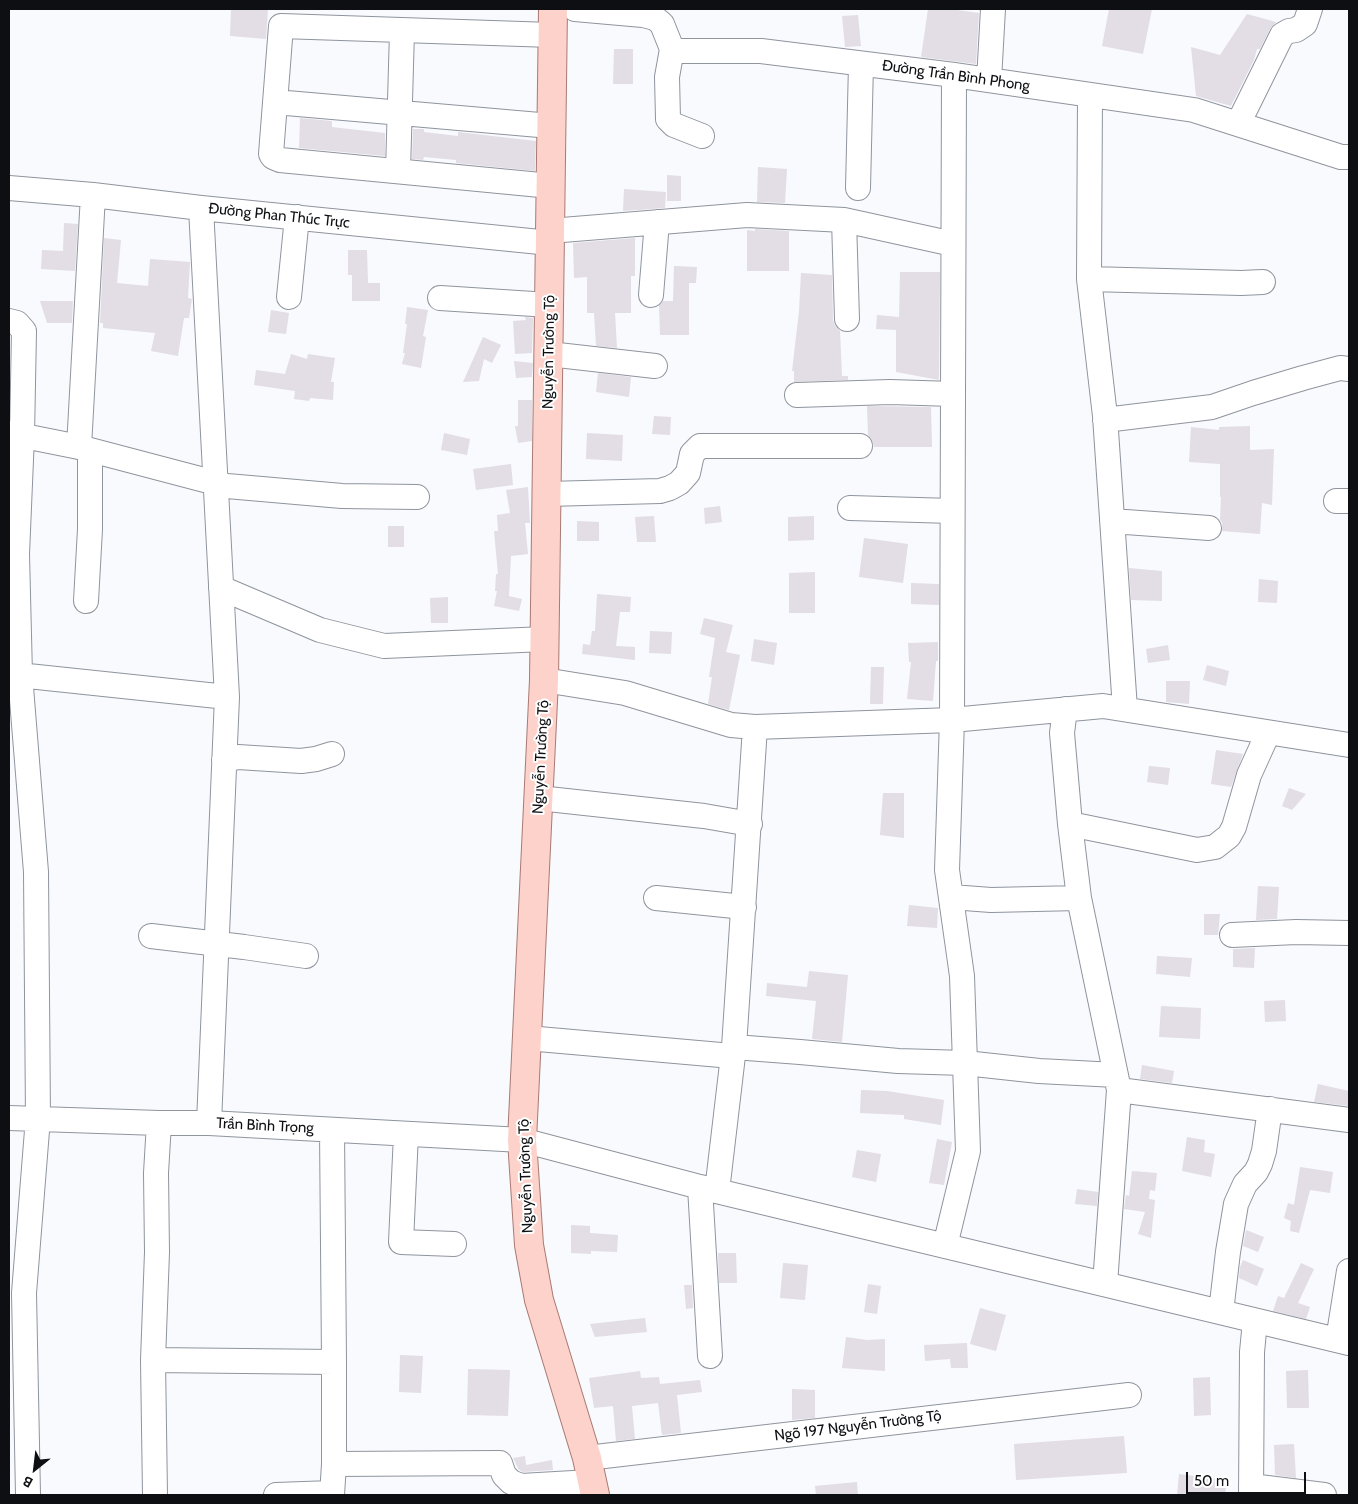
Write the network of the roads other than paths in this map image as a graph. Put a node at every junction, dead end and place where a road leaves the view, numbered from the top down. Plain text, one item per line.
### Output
1 (575, 9) edge
2 (993, 9) edge
3 (1310, 9) edge
4 (660, 15) edge
5 (553, 22) edge
6 (402, 31) junction
7 (672, 49) junction
8 (861, 64) junction
9 (954, 75) junction
10 (989, 80) junction
11 (1090, 95) junction
12 (275, 102) junction
13 (401, 113) junction
14 (1238, 124) junction
15 (551, 126) junction
16 (702, 136) dead end
17 (1349, 157) edge
18 (398, 171) junction
19 (551, 186) junction
20 (9, 188) edge
21 (858, 188) dead end
22 (93, 195) junction
23 (200, 208) junction
24 (297, 217) junction
25 (844, 220) junction
26 (657, 222) junction
27 (550, 237) junction
28 (953, 244) junction
29 (1088, 279) junction
30 (1264, 282) dead end
31 (651, 295) dead end
32 (289, 298) dead end
33 (440, 298) dead end
34 (549, 305) junction
35 (847, 319) dead end
36 (9, 320) edge
37 (549, 354) junction
38 (656, 366) dead end
39 (1349, 369) edge
40 (953, 394) junction
41 (797, 395) dead end
42 (1105, 420) junction
43 (16, 435) edge
44 (860, 446) dead end
45 (84, 448) junction
46 (215, 483) junction
47 (547, 494) junction
48 (417, 497) dead end
49 (850, 508) dead end
50 (952, 511) junction
51 (1112, 522) junction
52 (1209, 528) dead end
53 (13, 553) edge
54 (221, 588) junction
55 (86, 601) dead end
56 (545, 639) junction
57 (14, 675) edge
58 (544, 680) junction
59 (227, 697) junction
60 (1065, 709) junction
61 (1124, 709) junction
62 (952, 720) junction
63 (755, 727) junction
64 (1268, 733) junction
65 (1349, 745) edge
66 (332, 754) dead end
67 (224, 760) junction
68 (539, 798) junction
69 (750, 824) junction
70 (1070, 824) junction
71 (951, 897) junction
72 (656, 898) dead end
73 (1078, 898) junction
74 (744, 907) junction
75 (1349, 933) edge
76 (1232, 935) dead end
77 (151, 936) dead end
78 (216, 944) junction
79 (306, 956) dead end
80 (527, 1038) junction
81 (733, 1052) junction
82 (965, 1063) junction
83 (1117, 1082) junction
84 (1270, 1109) junction
85 (9, 1118) edge
86 (38, 1118) junction
87 (1349, 1120) edge
88 (159, 1123) junction
89 (209, 1123) junction
90 (332, 1130) junction
91 (406, 1134) junction
92 (522, 1140) junction
93 (708, 1189) junction
94 (454, 1244) dead end
95 (945, 1246) junction
96 (1349, 1272) edge
97 (1106, 1284) junction
98 (1221, 1312) junction
99 (1255, 1321) junction
100 (1344, 1341) edge
101 (710, 1356) dead end
102 (153, 1360) junction
103 (334, 1362) junction
104 (1129, 1395) dead end
105 (334, 1464) junction
106 (591, 1478) edge
107 (1251, 1491) edge
108 (332, 1494) edge
109 (28, 1495) edge
110 (155, 1495) edge
111 (276, 1495) edge
112 (1324, 1495) edge

1 - 4 street
2 - 10 street
3 - 14 street
4 - 7 street
5 - 6 street
5 - 15 main road, Nguyễn Trường Tộ
6 - 12 street
6 - 13 street
7 - 8 street, Đường Trần Bình Phong
7 - 16 street
8 - 9 street, Đường Trần Bình Phong
8 - 21 street
9 - 10 street, Đường Trần Bình Phong
9 - 28 street
10 - 11 street, Đường Trần Bình Phong
11 - 14 street, Đường Trần Bình Phong
11 - 29 street
12 - 13 street
12 - 18 street
13 - 15 street
13 - 18 street
14 - 17 street, Đường Trần Bình Phong
15 - 19 main road, Nguyễn Trường Tộ
18 - 19 street
19 - 27 main road, Nguyễn Trường Tộ
20 - 22 street, Đường Phan Thúc Trực
22 - 23 street, Đường Phan Thúc Trực
22 - 45 street
23 - 24 street, Đường Phan Thúc Trực
23 - 46 street
24 - 27 street, Đường Phan Thúc Trực
24 - 32 street
25 - 26 street, Đường Phan Thúc Trực
25 - 28 street, Đường Phan Thúc Trực
25 - 35 street
26 - 27 street, Đường Phan Thúc Trực
26 - 31 street
27 - 34 main road, Nguyễn Trường Tộ
28 - 40 street
29 - 30 street
29 - 42 street
33 - 34 street
34 - 37 main road, Nguyễn Trường Tộ
36 - 43 street
37 - 38 street
37 - 47 main road, Nguyễn Trường Tộ
39 - 42 street
40 - 41 street
40 - 50 street
42 - 51 street
43 - 45 street
43 - 53 street
44 - 47 street
45 - 46 street
45 - 55 street
46 - 48 street
46 - 54 street
47 - 56 main road, Nguyễn Trường Tộ
49 - 50 street
50 - 62 street
51 - 52 street
51 - 61 street
53 - 57 street
54 - 56 street
54 - 59 street
56 - 58 main road, Nguyễn Trường Tộ
57 - 59 street
57 - 86 street
58 - 63 street
58 - 68 main road, Nguyễn Trường Tộ
59 - 67 street
60 - 61 street
60 - 62 street
60 - 70 street
61 - 64 street
62 - 63 street
62 - 71 street
63 - 69 street
64 - 65 street
64 - 70 street
66 - 67 street
67 - 78 street
68 - 69 street
68 - 80 main road, Nguyễn Trường Tộ
69 - 74 street
70 - 73 street
71 - 73 street
71 - 82 street
72 - 74 street
73 - 83 street
74 - 81 street
75 - 76 street
77 - 78 street
78 - 79 street
78 - 89 street
80 - 81 street
80 - 92 main road, Nguyễn Trường Tộ
81 - 82 street
81 - 93 street
82 - 83 street
82 - 95 street
83 - 84 street
83 - 97 street
84 - 87 street
84 - 98 street
85 - 86 street, Trần Bình Trọng
86 - 88 street, Trần Bình Trọng
86 - 109 street
88 - 89 street, Trần Bình Trọng
88 - 102 street
89 - 90 street, Trần Bình Trọng
90 - 91 street, Trần Bình Trọng
90 - 103 street
91 - 92 street, Trần Bình Trọng
91 - 94 street
92 - 93 street, Trần Bình Trọng
92 - 106 main road, Nguyễn Trường Tộ
93 - 95 street, Trần Bình Trọng
93 - 101 street
95 - 97 street, Trần Bình Trọng
96 - 100 street
97 - 98 street, Trần Bình Trọng
98 - 99 street, Trần Bình Trọng
99 - 100 street, Trần Bình Trọng
99 - 107 street
102 - 103 street
102 - 110 street
103 - 105 street
104 - 106 street, Ngõ 197 Nguyễn Trường Tộ
105 - 106 street, Ngõ 197 Nguyễn Trường Tộ
105 - 108 street
107 - 112 street
108 - 111 street

